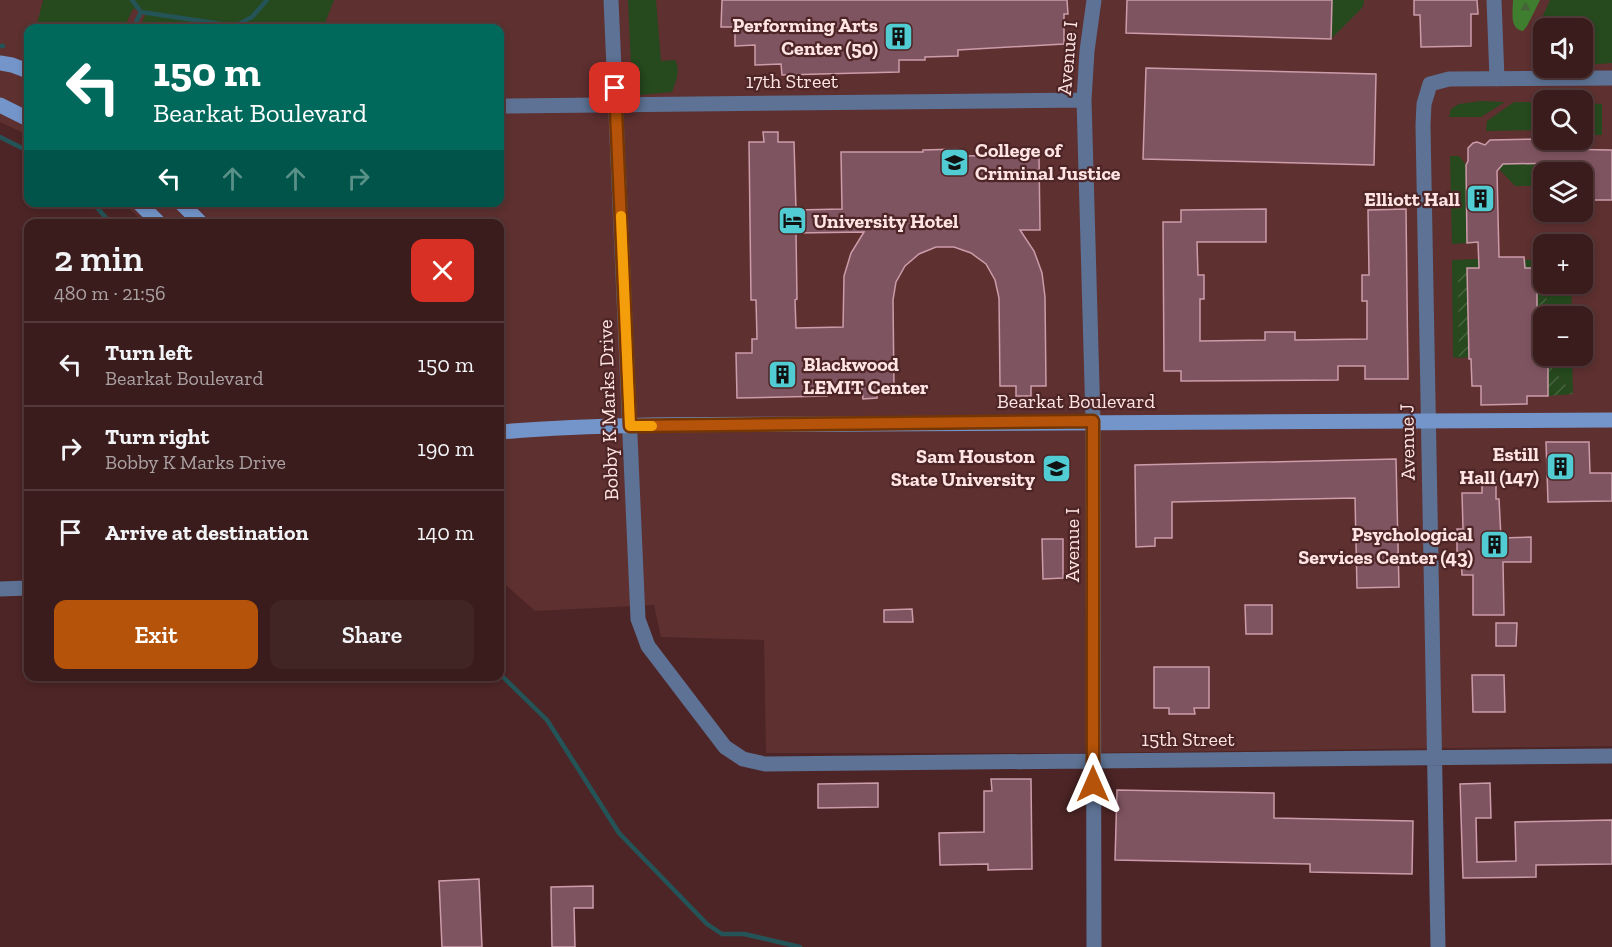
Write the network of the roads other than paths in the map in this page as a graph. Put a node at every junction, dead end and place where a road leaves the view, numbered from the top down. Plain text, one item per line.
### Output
1 (611, 0) edge
2 (1094, 0) edge
3 (1494, 0) edge
4 (0, 63) edge
5 (24, 70) edge
6 (1612, 78) edge
7 (1497, 79) junction
8 (1084, 100) junction
9 (616, 104) junction
10 (0, 105) edge
11 (504, 106) edge
12 (24, 117) edge
13 (143, 207) edge
14 (185, 207) edge
15 (155, 219) edge
16 (197, 219) edge
17 (1612, 420) edge
18 (1093, 421) junction
19 (1428, 422) junction
20 (504, 424) edge
21 (630, 426) junction
22 (541, 429) junction
23 (504, 432) edge
24 (24, 588) edge
25 (0, 589) edge
26 (1612, 756) edge
27 (1434, 758) junction
28 (1092, 761) junction
29 (765, 764) joint
30 (1094, 947) edge
31 (1438, 947) edge

1 - 9 street, Bobby K Marks Drive
2 - 8 street, Avenue I
3 - 7 street
4 - 5 street
6 - 7 street
7 - 19 street, Avenue J
8 - 9 street, 17th Street
8 - 18 street, Avenue I
9 - 11 street, 17th Street
9 - 21 street, Bobby K Marks Drive
10 - 12 street
13 - 15 street
14 - 16 street
17 - 19 street, Bearkat Boulevard
18 - 19 street, Bearkat Boulevard
18 - 21 street, Bearkat Boulevard
18 - 28 street, Avenue I
19 - 27 street, Avenue J
20 - 22 street, Bearkat Boulevard
21 - 22 street, Bearkat Boulevard
21 - 29 street, Bobby K Marks Drive
22 - 23 street, Bearkat Boulevard
24 - 25 street
26 - 27 street, 15th Street
27 - 28 street, 15th Street
27 - 31 street, Avenue J
28 - 29 street, 15th Street
28 - 30 street, Avenue I

